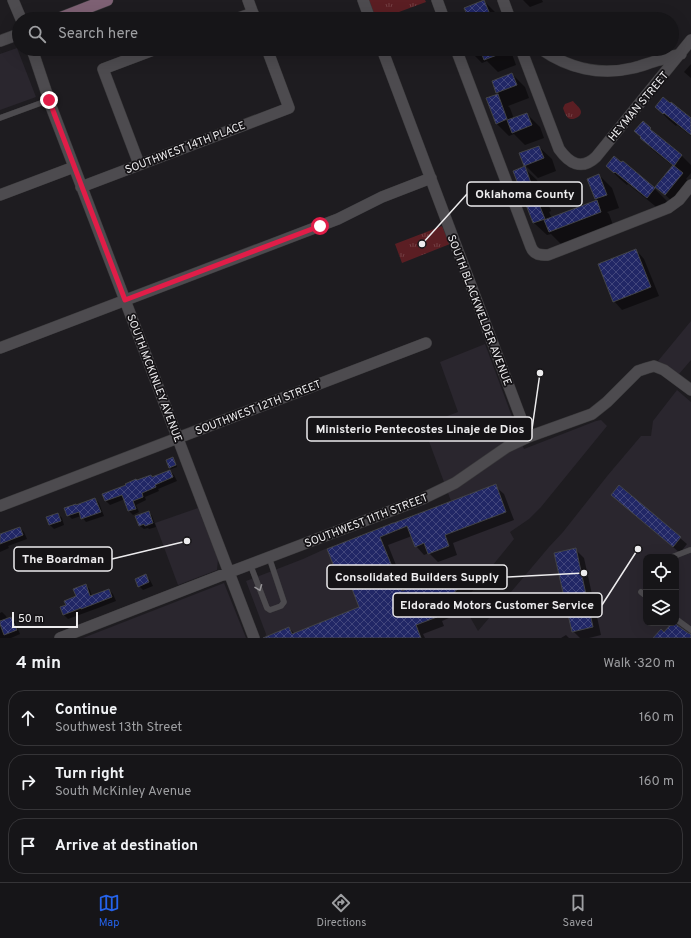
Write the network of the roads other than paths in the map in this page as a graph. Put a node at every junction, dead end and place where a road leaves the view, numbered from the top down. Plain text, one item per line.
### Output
1 (13, 0) edge
2 (107, 0) edge
3 (248, 0) edge
4 (363, 0) edge
5 (437, 0) edge
6 (503, 0) edge
7 (17, 12) edge
8 (76, 12) edge
9 (252, 12) edge
10 (367, 12) edge
11 (441, 12) edge
12 (507, 12) edge
13 (12, 37) edge
14 (691, 40) edge
15 (0, 41) edge
16 (681, 54) joint
17 (34, 56) edge
18 (137, 56) edge
19 (270, 56) edge
20 (385, 56) edge
21 (459, 56) edge
22 (524, 56) edge
23 (551, 56) edge
24 (674, 56) edge
25 (49, 100) junction
26 (0, 118) edge
27 (139, 164) junction
28 (74, 167) junction
29 (431, 178) junction
30 (691, 185) edge
31 (81, 187) junction
32 (0, 195) edge
33 (125, 300) junction
34 (426, 343) dead end
35 (0, 348) edge
36 (691, 390) edge
37 (528, 437) junction
38 (177, 438) junction
39 (0, 506) edge
40 (691, 550) edge
41 (679, 554) edge
42 (268, 557) junction
43 (250, 564) junction
44 (230, 572) junction
45 (679, 621) edge
46 (691, 630) edge
47 (60, 638) edge
48 (254, 638) edge

1 - 7 street
2 - 8 street
3 - 9 street
4 - 10 street
5 - 11 street
6 - 12 street
13 - 15 street
14 - 16 street, HEYMAN STREET
16 - 22 street, HEYMAN STREET
17 - 25 street, SOUTH MCKINLEY AVENUE
18 - 27 street
19 - 27 street, SOUTHWEST 14TH PLACE
20 - 29 street, SOUTH BLACKWELDER AVENUE
21 - 30 street
23 - 24 street
25 - 26 lane
25 - 28 street, SOUTH MCKINLEY AVENUE
27 - 31 street, SOUTHWEST 14TH PLACE
28 - 31 street, SOUTH MCKINLEY AVENUE
28 - 32 street
29 - 33 street
29 - 37 street, SOUTH BLACKWELDER AVENUE
31 - 33 street, SOUTH MCKINLEY AVENUE
33 - 35 street
33 - 38 street, SOUTH MCKINLEY AVENUE
34 - 38 street, SOUTHWEST 12TH STREET
36 - 37 street, SOUTHWEST 11TH STREET
37 - 42 street, SOUTHWEST 11TH STREET
38 - 39 street, SOUTHWEST 12TH STREET
38 - 44 street, SOUTH MCKINLEY AVENUE
40 - 41 lane
42 - 43 street, SOUTHWEST 11TH STREET
43 -> 42 lane
43 - 44 street, SOUTHWEST 11TH STREET
44 - 47 street, SOUTHWEST 11TH STREET
44 - 48 street, SOUTH MCKINLEY AVENUE
45 - 46 lane

